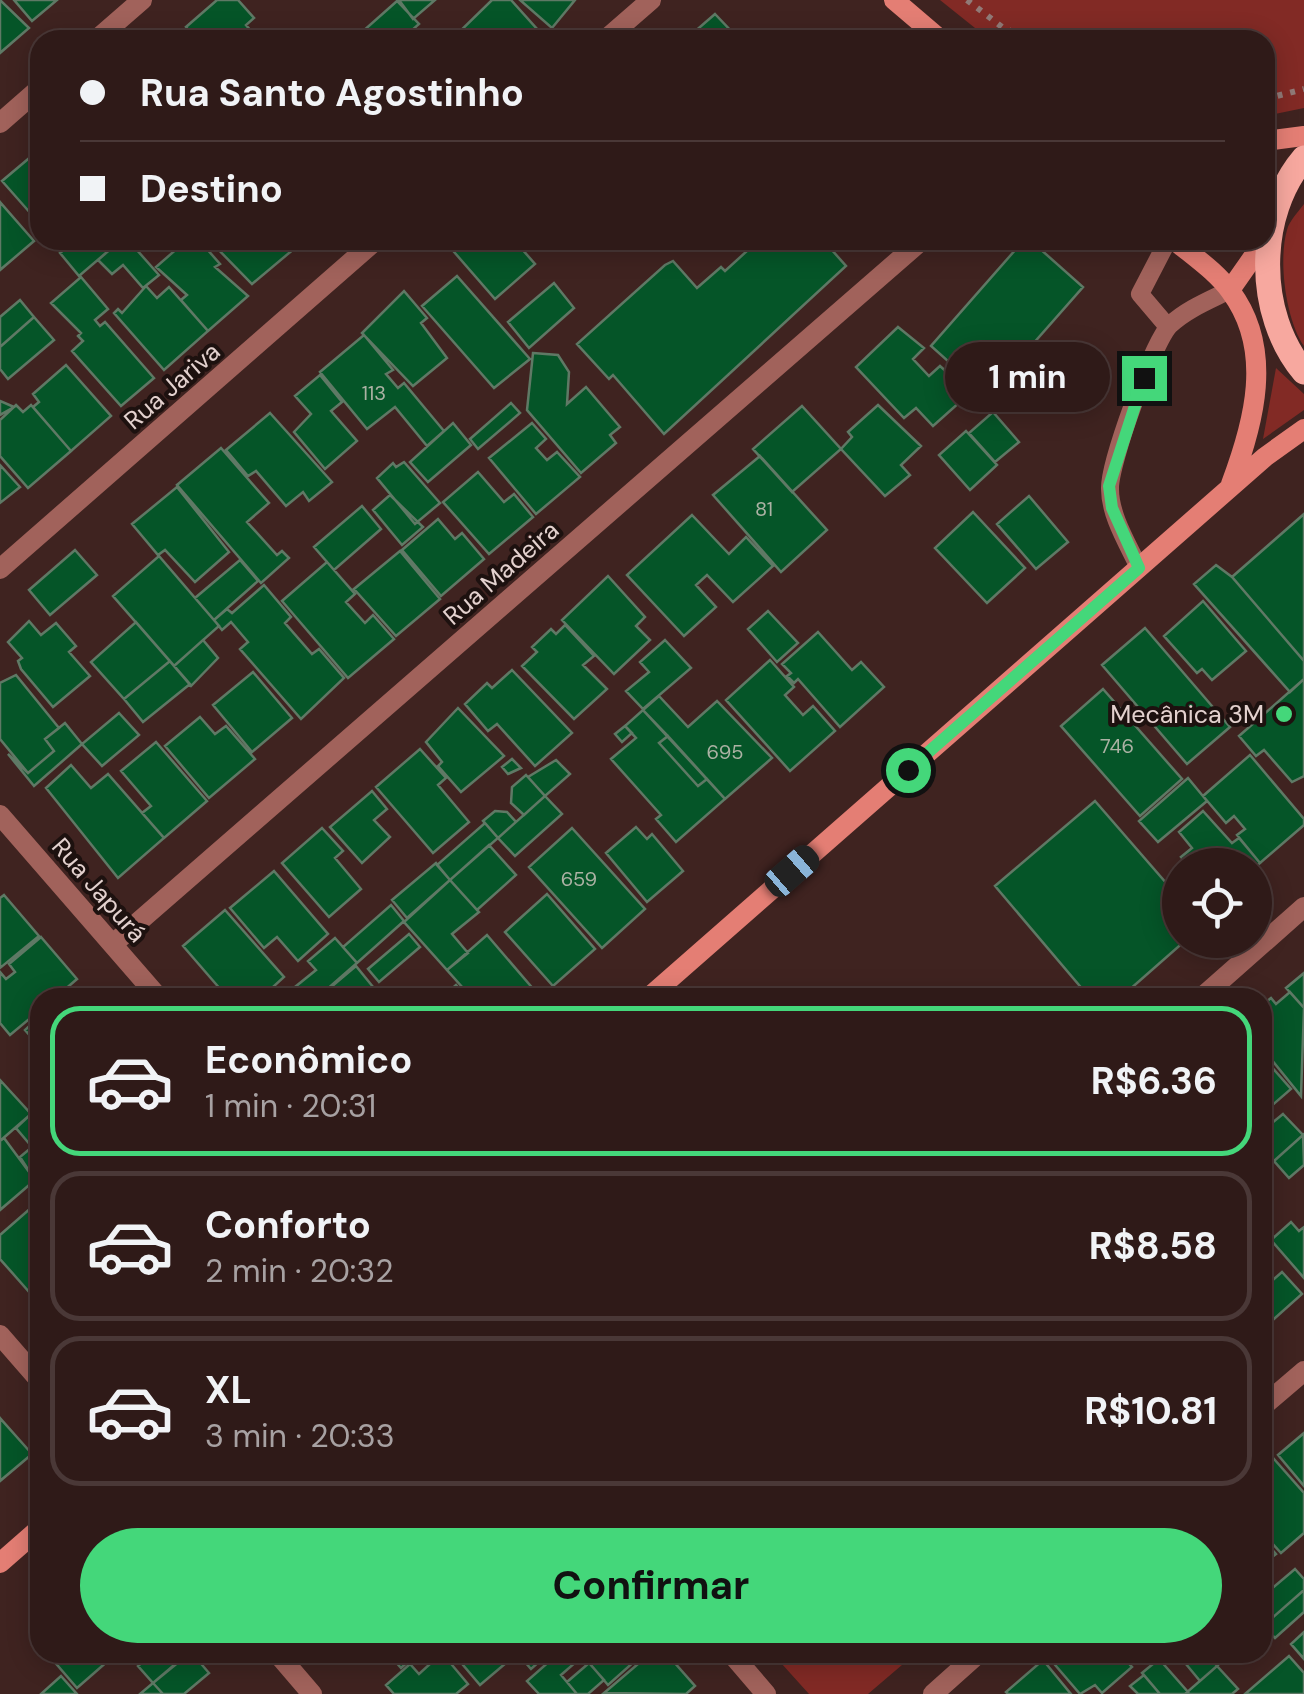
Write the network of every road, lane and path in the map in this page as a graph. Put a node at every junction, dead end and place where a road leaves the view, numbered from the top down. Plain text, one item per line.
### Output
1 (142, 0) edge
2 (650, 0) edge
3 (894, 0) edge
4 (967, 0) edge
5 (108, 30) edge
6 (616, 30) edge
7 (930, 30) edge
8 (1008, 30) edge
9 (1304, 88) edge
10 (1275, 96) edge
11 (30, 97) edge
12 (0, 123) edge
13 (1304, 136) edge
14 (1275, 140) edge
15 (1304, 158) edge
16 (1275, 206) edge
17 (365, 250) edge
18 (911, 250) edge
19 (1165, 250) edge
20 (1183, 250) edge
21 (1258, 250) edge
22 (1267, 250) edge
23 (1230, 290) junction
24 (1168, 327) junction
25 (1304, 372) edge
26 (1304, 429) edge
27 (1228, 490) junction
28 (1139, 568) junction
29 (0, 569) edge
30 (0, 815) edge
31 (1304, 907) edge
32 (113, 944) junction
33 (150, 988) edge
34 (659, 988) edge
35 (1212, 988) edge
36 (0, 1335) edge
37 (30, 1370) edge
38 (1304, 1370) edge
39 (1272, 1398) edge
40 (30, 1537) edge
41 (0, 1563) edge
42 (285, 1663) edge
43 (739, 1663) edge
44 (968, 1663) edge
45 (312, 1694) edge
46 (766, 1694) edge
47 (933, 1694) edge

1 - 5 street
2 - 6 street
3 - 7 main road
4 - 8 path
9 - 10 path
11 - 12 street
13 - 14 main road
15 - 16 main road
17 - 29 street, Rua Jariva
18 - 32 street, Rua Madeira
19 - 24 lane
20 - 23 main road
21 - 23 main road
22 - 25 main road
23 - 24 lane
23 - 27 main road
24 - 28 lane
26 - 27 main road
27 - 28 main road
28 - 34 main road
30 - 32 street, Rua Japurá
31 - 35 street
32 - 33 street, Rua Japurá
36 - 37 street
38 - 39 street
40 - 41 main road
42 - 45 street
43 - 46 street
44 - 47 street

